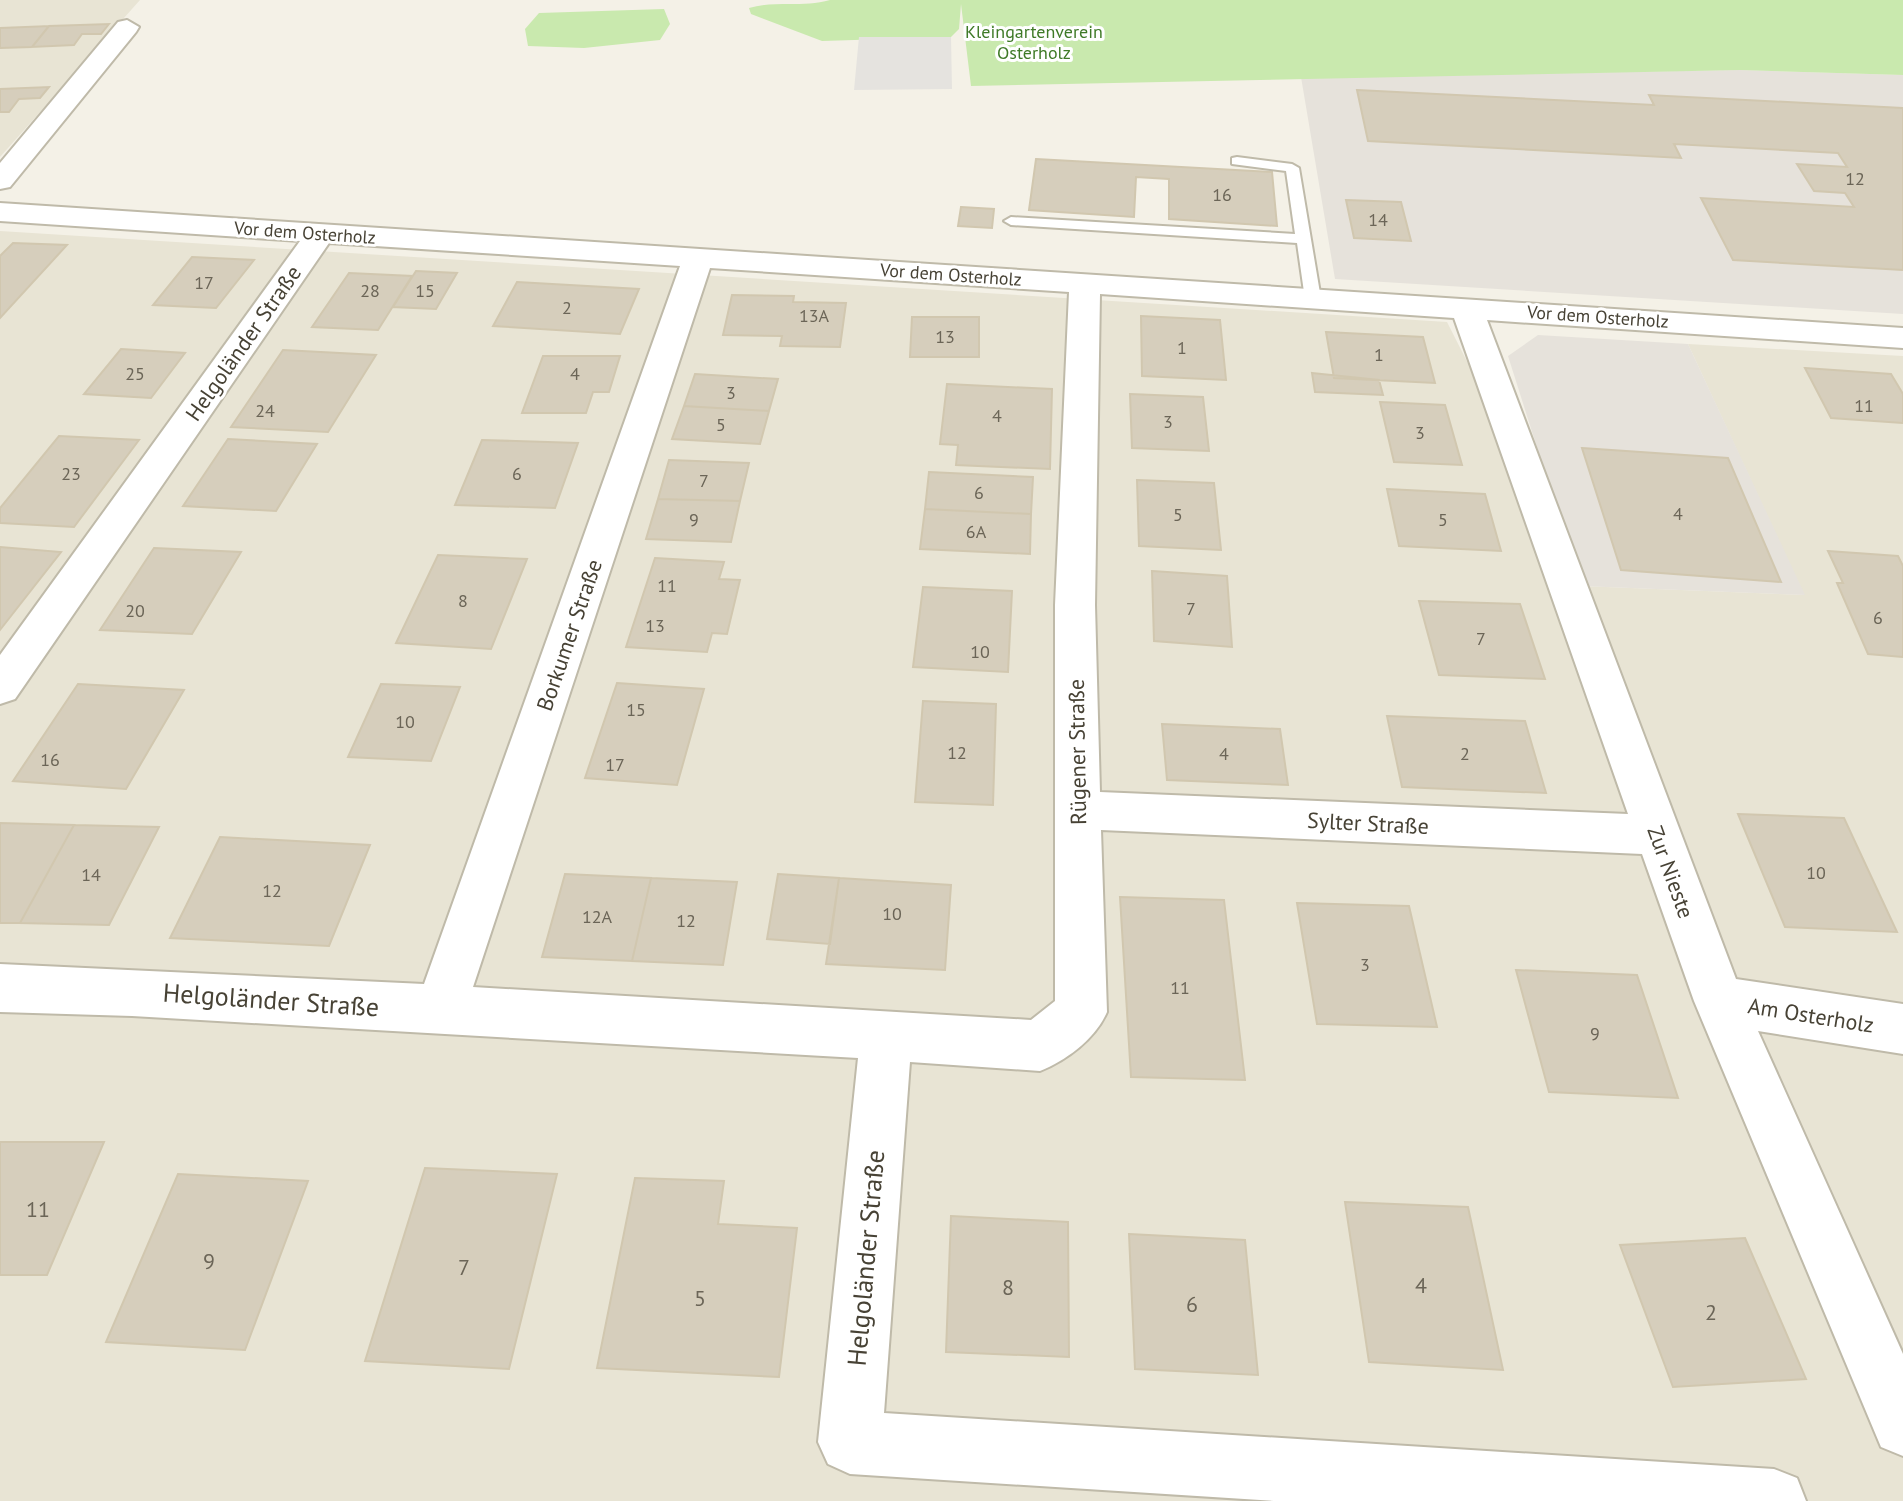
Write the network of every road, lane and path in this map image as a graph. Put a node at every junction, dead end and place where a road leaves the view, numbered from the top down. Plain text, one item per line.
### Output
1 (127, 27) dead end
2 (1237, 161) dead end
3 (0, 181) edge
4 (0, 212) edge
5 (1011, 221) dead end
6 (320, 234) junction
7 (1303, 239) junction
8 (698, 259) junction
9 (1085, 284) junction
10 (1313, 299) junction
11 (1467, 309) junction
12 (1903, 338) edge
13 (0, 687) edge
14 (1078, 810) junction
15 (1657, 835) junction
16 (0, 988) edge
17 (1719, 1001) junction
18 (440, 1011) junction
19 (1903, 1029) edge
20 (886, 1035) junction
21 (1903, 1425) edge
22 (1774, 1501) edge

1 - 3 street
2 - 7 lane
4 - 6 street, Vor dem Osterholz
5 - 7 lane
6 - 8 street, Vor dem Osterholz
6 - 13 street, Helgoländer Straße
7 - 10 lane
8 - 9 street, Vor dem Osterholz
8 - 18 street, Borkumer Straße
9 - 10 street, Vor dem Osterholz
9 - 14 street, Rügener Straße
10 - 11 street, Vor dem Osterholz
11 - 12 street, Vor dem Osterholz
11 - 15 street, Zur Nieste
14 - 15 street, Sylter Straße
14 - 20 street, Rügener Straße
15 - 17 street, Zur Nieste
16 - 18 street, Helgoländer Straße
17 - 19 street, Am Osterholz
17 - 21 street, Zur Nieste
18 - 20 street, Helgoländer Straße
20 - 22 street, Helgoländer Straße

